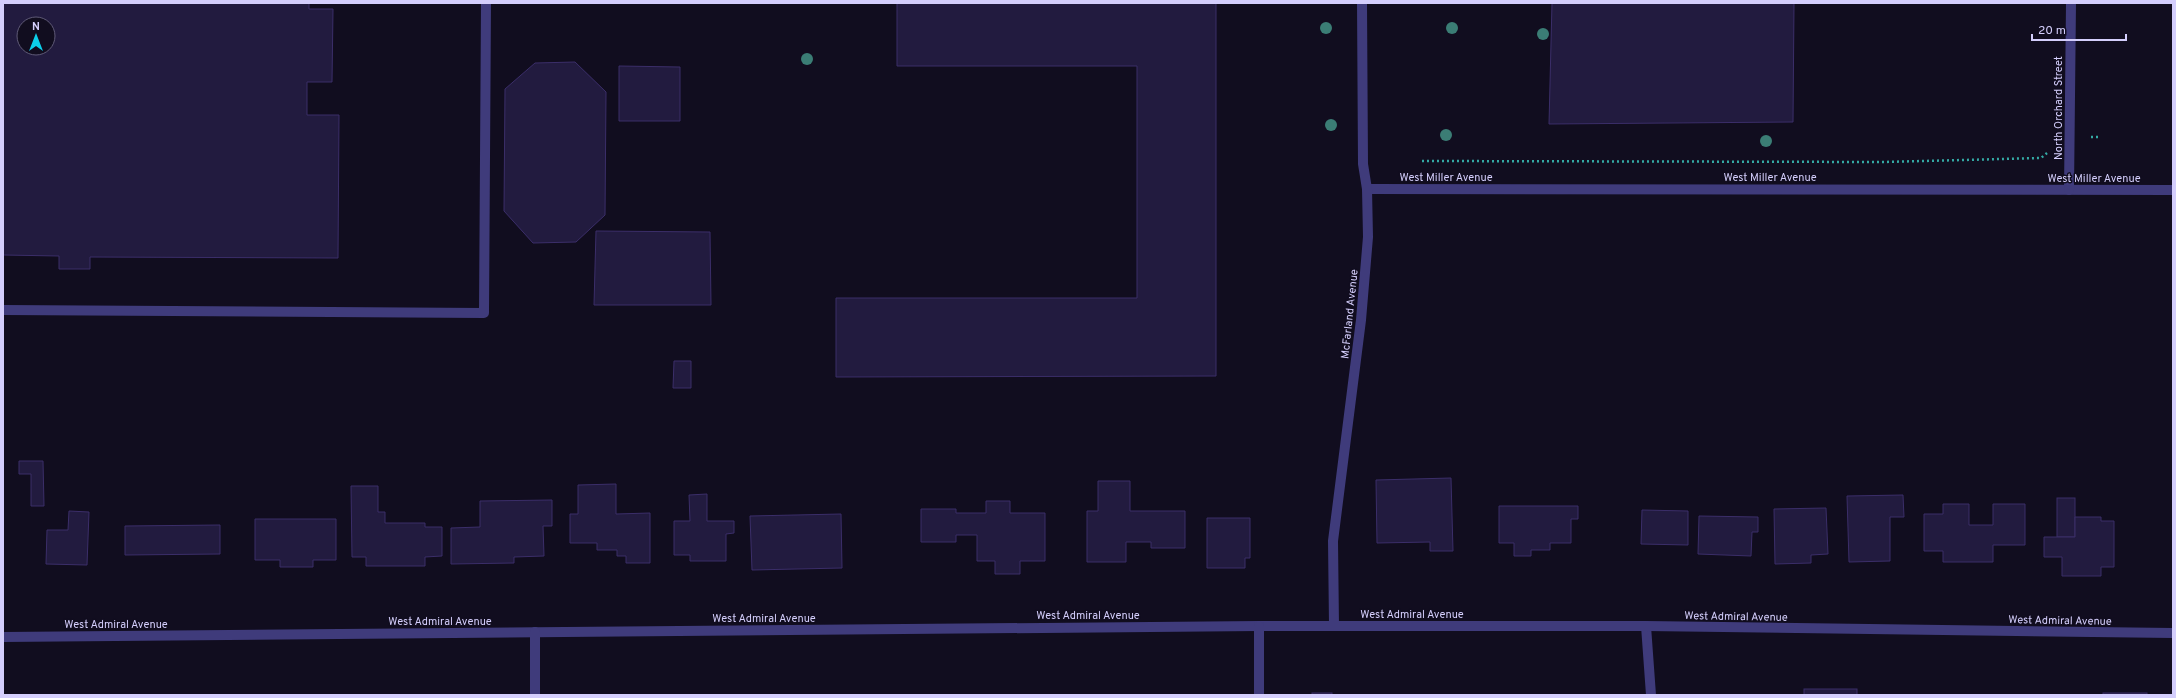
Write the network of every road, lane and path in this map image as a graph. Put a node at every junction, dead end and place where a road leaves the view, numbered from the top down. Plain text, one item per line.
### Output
1 (486, 3) edge
2 (1362, 3) edge
3 (2071, 3) edge
4 (2070, 137) junction
5 (2100, 137) dead end
6 (1422, 161) dead end
7 (1367, 189) junction
8 (2069, 190) junction
9 (2173, 190) edge
10 (3, 310) edge
11 (1259, 626) junction
12 (1334, 626) junction
13 (1646, 626) junction
14 (536, 632) junction
15 (2173, 633) edge
16 (3, 637) edge
17 (535, 695) edge
18 (1259, 695) edge
19 (1651, 695) edge

1 - 10 street
2 - 7 street, McFarland Avenue
3 - 4 street, North Orchard Street
4 - 5 path
4 - 6 path
4 - 8 street, North Orchard Street
7 - 8 street, West Miller Avenue
7 - 12 street, McFarland Avenue
8 - 9 street, West Miller Avenue
11 - 12 street, West Admiral Avenue
11 - 14 street, West Admiral Avenue
11 - 18 street
12 - 13 street, West Admiral Avenue
13 - 15 street, West Admiral Avenue
13 - 19 street
14 - 16 street, West Admiral Avenue
14 - 17 street

